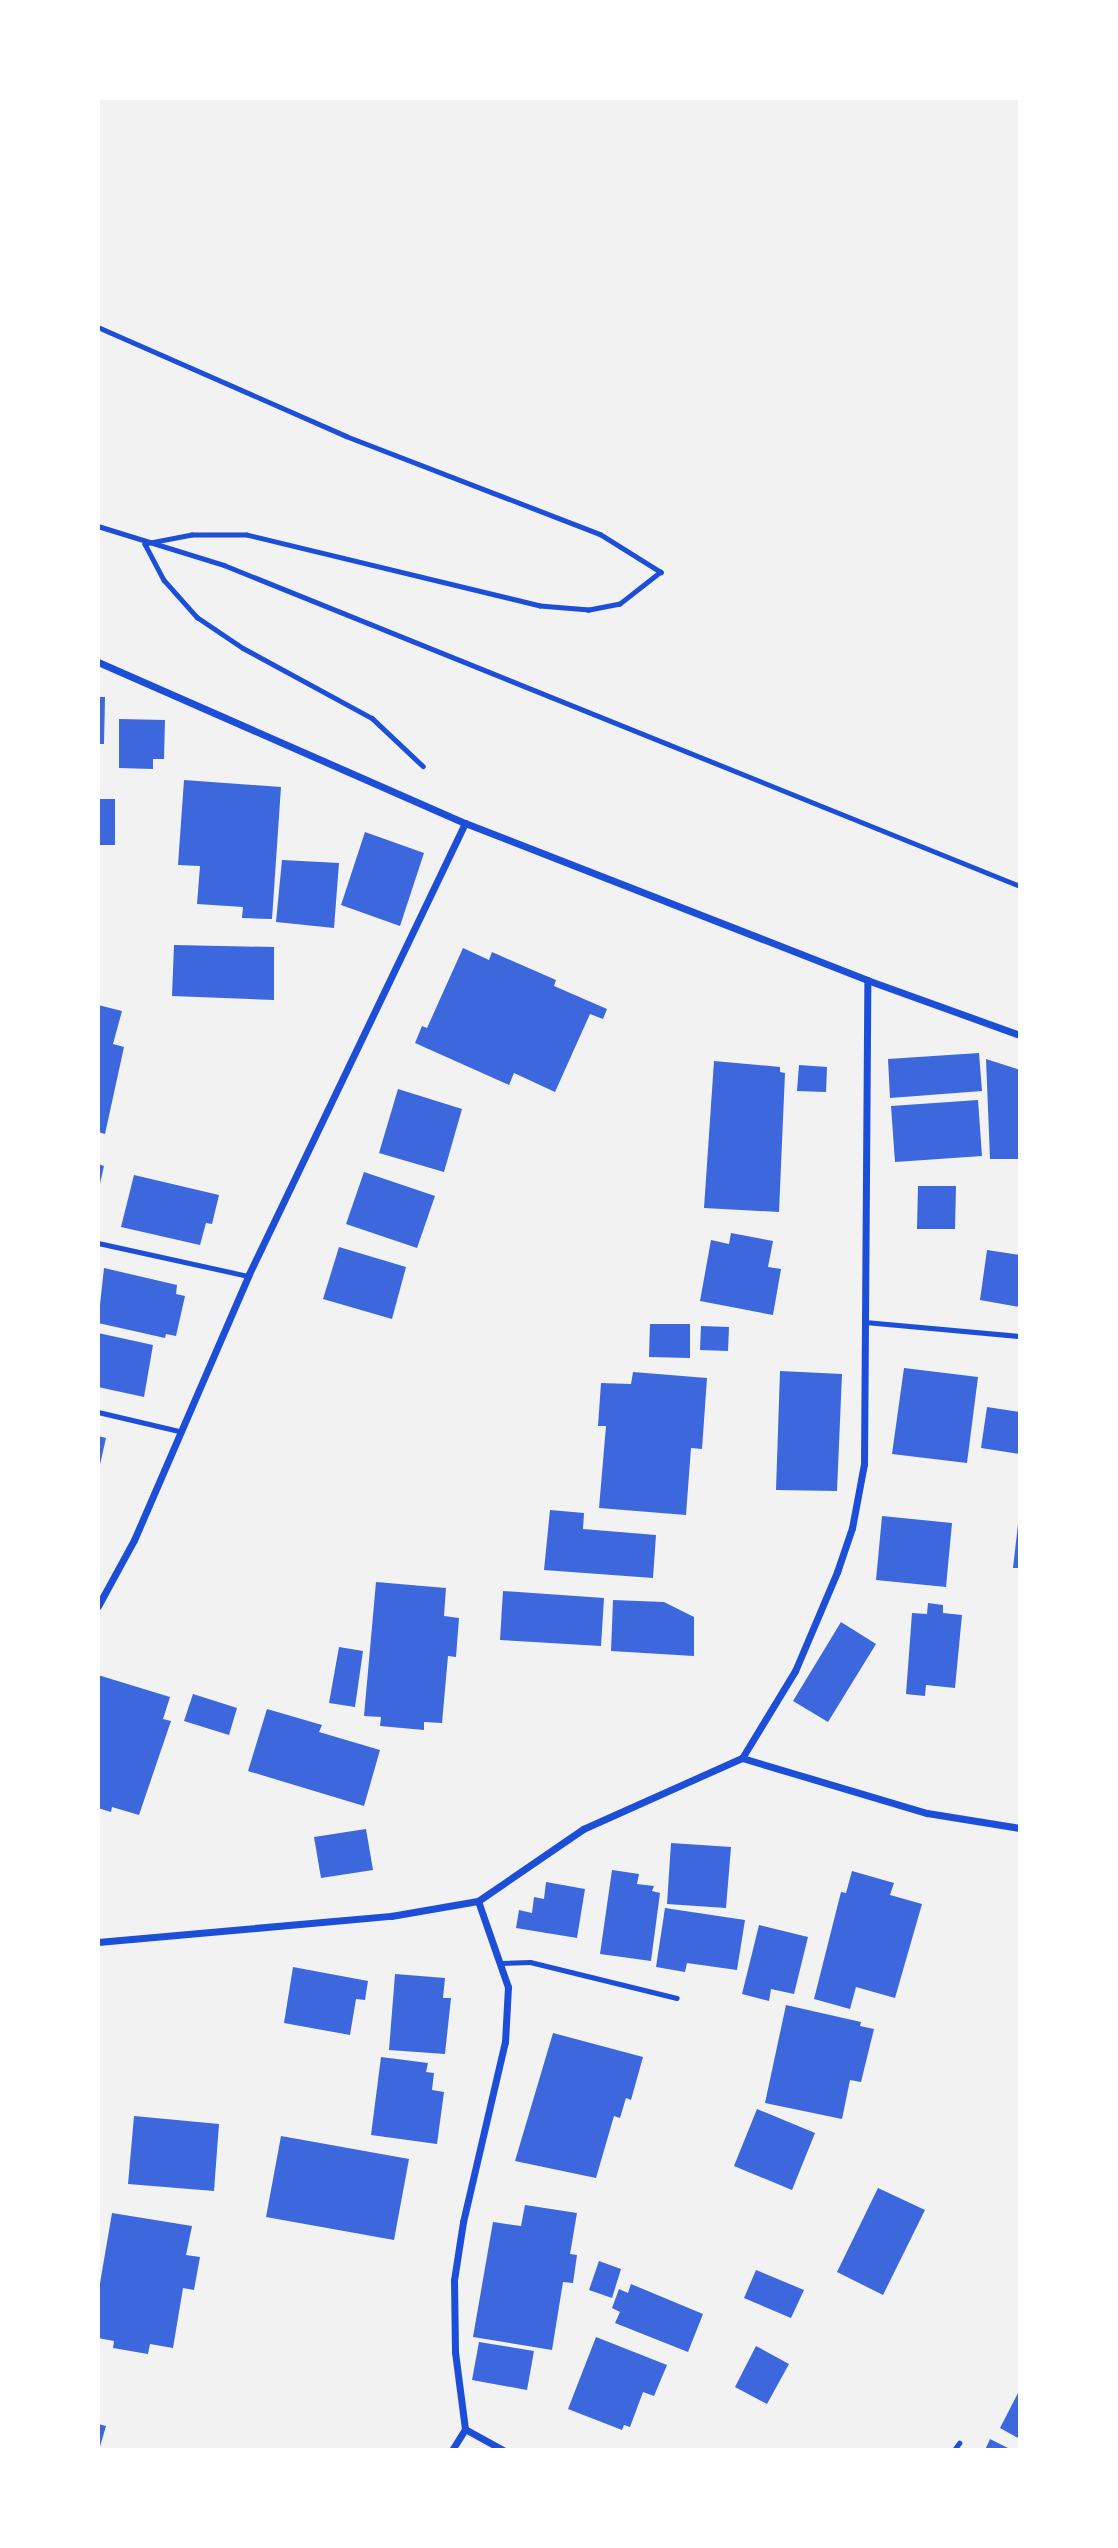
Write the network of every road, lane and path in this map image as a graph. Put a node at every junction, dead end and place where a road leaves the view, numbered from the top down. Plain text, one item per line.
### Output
1 (98, 327) edge
2 (98, 526) edge
3 (145, 544) junction
4 (98, 662) edge
5 (427, 771) dead end
6 (465, 823) junction
7 (1020, 886) edge
8 (867, 980) junction
9 (1020, 1035) edge
10 (98, 1243) edge
11 (247, 1276) junction
12 (865, 1322) junction
13 (1020, 1336) edge
14 (98, 1412) edge
15 (179, 1431) junction
16 (98, 1606) edge
17 (742, 1758) junction
18 (1020, 1828) edge
19 (478, 1901) junction
20 (98, 1942) edge
21 (502, 1963) junction
22 (677, 1998) dead end
23 (465, 2428) junction
24 (959, 2443) dead end
25 (452, 2450) edge
26 (503, 2450) edge
27 (954, 2450) edge

1 - 3 path
2 - 3 path
3 - 5 path
3 - 7 path
4 - 6 street
6 - 8 street
6 - 11 street
8 - 9 street
8 - 12 street
10 - 11 lane
11 - 15 street
12 - 13 lane
12 - 17 street
14 - 15 lane
15 - 16 street
17 - 18 street
17 - 19 street
19 - 20 street
19 - 21 street
21 - 22 lane
21 - 23 street
23 - 25 street
23 - 26 street
24 - 27 lane

